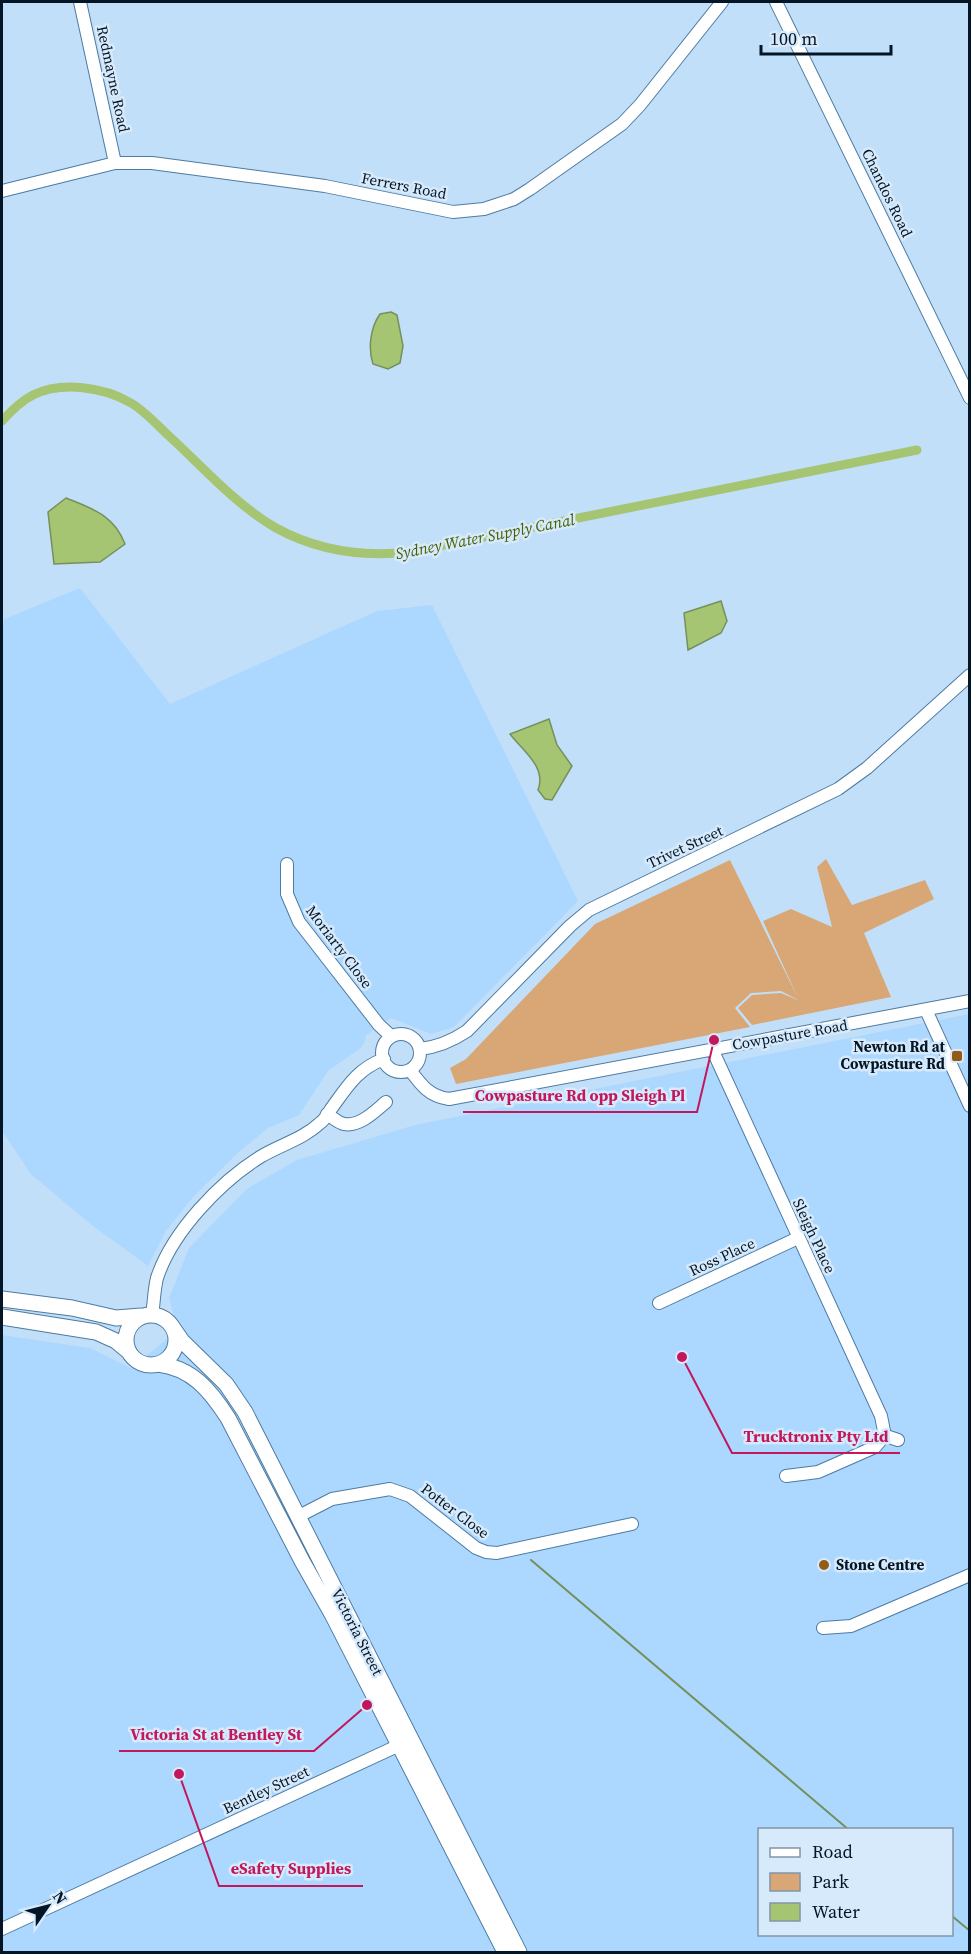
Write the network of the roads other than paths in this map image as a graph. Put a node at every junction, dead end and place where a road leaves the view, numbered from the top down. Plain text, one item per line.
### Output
1 (81, 2) edge
2 (722, 2) edge
3 (776, 2) edge
4 (115, 163) junction
5 (2, 191) edge
6 (969, 398) edge
7 (969, 675) edge
8 (287, 864) dead end
9 (969, 1001) edge
10 (926, 1010) junction
11 (391, 1036) junction
12 (420, 1049) junction
13 (712, 1049) junction
14 (384, 1059) junction
15 (410, 1070) junction
16 (386, 1102) dead end
17 (969, 1106) edge
18 (327, 1114) junction
19 (798, 1238) junction
20 (2, 1299) edge
21 (659, 1303) dead end
22 (149, 1315) junction
23 (2, 1317) edge
24 (173, 1328) junction
25 (128, 1351) junction
26 (158, 1364) junction
27 (883, 1436) junction
28 (898, 1440) dead end
29 (786, 1476) dead end
30 (298, 1516) junction
31 (632, 1524) dead end
32 (969, 1575) edge
33 (823, 1628) dead end
34 (405, 1742) junction
35 (2, 1929) edge
36 (505, 1953) edge
37 (519, 1953) edge

1 - 4 street, Redmayne Road
2 - 4 street, Ferrers Road
3 - 6 street, Chandos Road
4 - 5 street, Ferrers Road
7 - 12 street, Trivet Street
8 - 11 street, Moriarty Close
9 - 10 street, Cowpasture Road
10 - 13 street, Cowpasture Road
10 - 17 street
11 - 12 street
11 - 14 street
12 - 15 street
13 - 15 street, Cowpasture Road
13 - 19 street, Sleigh Place
14 - 15 street
14 - 18 street
16 - 18 street
18 - 22 street
19 - 21 street, Ross Place
19 - 27 street, Sleigh Place
20 - 22 main road
22 - 24 main road
22 - 25 main road
23 - 25 main road
24 - 26 main road
24 - 30 main road, Victoria Street
25 - 26 main road
26 - 34 main road, Victoria Street
27 - 28 street
27 - 29 street
30 - 31 street, Potter Close
30 - 34 main road, Victoria Street
32 - 33 street
34 - 35 street, Bentley Street
34 - 36 main road, Victoria Street
34 - 37 main road, Victoria Street

